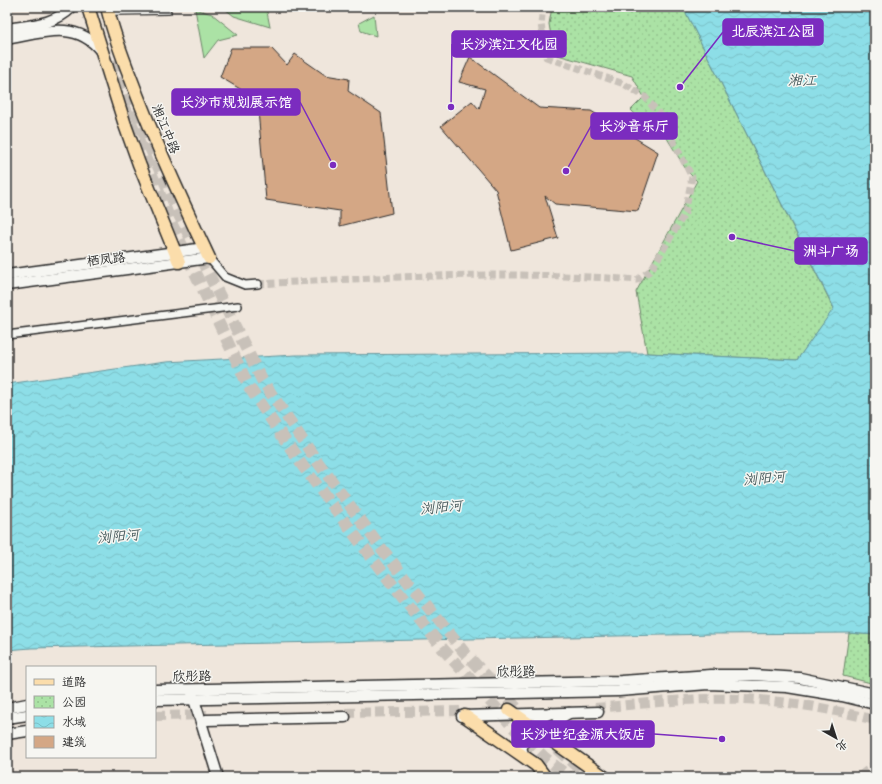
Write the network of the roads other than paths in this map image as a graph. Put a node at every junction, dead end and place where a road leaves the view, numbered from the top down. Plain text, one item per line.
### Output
1 (72, 7) edge
2 (88, 7) edge
3 (108, 10) edge
4 (169, 12) dead end
5 (7, 29) edge
6 (7, 39) edge
7 (102, 53) junction
8 (207, 253) junction
9 (177, 257) junction
10 (7, 275) edge
11 (258, 284) tunnel mouth
12 (7, 285) edge
13 (238, 306) dead end
14 (7, 335) edge
15 (156, 690) edge
16 (190, 694) junction
17 (875, 694) edge
18 (156, 700) edge
19 (26, 704) edge
20 (875, 704) edge
21 (7, 708) edge
22 (596, 710) tunnel mouth
23 (566, 711) junction
24 (512, 712) junction
25 (462, 714) joint
26 (549, 714) junction
27 (26, 715) edge
28 (345, 715) tunnel mouth
29 (206, 717) tunnel mouth
30 (7, 718) edge
31 (533, 727) junction
32 (26, 731) edge
33 (7, 734) edge
34 (26, 737) edge
35 (7, 740) edge
36 (568, 752) junction
37 (524, 756) junction
38 (213, 777) edge
39 (218, 777) edge
40 (545, 777) edge
41 (604, 777) edge

1 - 5 main road
2 - 7 main road
3 - 4 lane
3 - 8 main road, 湘江中路
6 - 7 main road
7 - 9 main road
8 - 9 main road, 栖凤路
8 - 11 street
9 - 10 main road, 栖凤路
9 - 12 main road, 栖凤路
13 - 14 street
15 - 16 main road, 欣彤路
16 - 17 main road, 欣彤路
16 - 18 main road, 欣彤路
16 - 20 main road, 欣彤路
16 - 38 main road
16 - 39 main road
19 - 21 main road
22 - 23 main road
23 - 24 main road
23 - 26 main road
23 - 36 main road
24 - 25 main road
24 - 26 main road
24 - 31 main road
25 - 37 main road
26 - 31 main road
27 - 30 main road
28 - 29 main road
31 - 36 main road
31 - 37 main road
32 - 33 main road
34 - 35 main road
36 - 41 main road
37 - 40 main road

